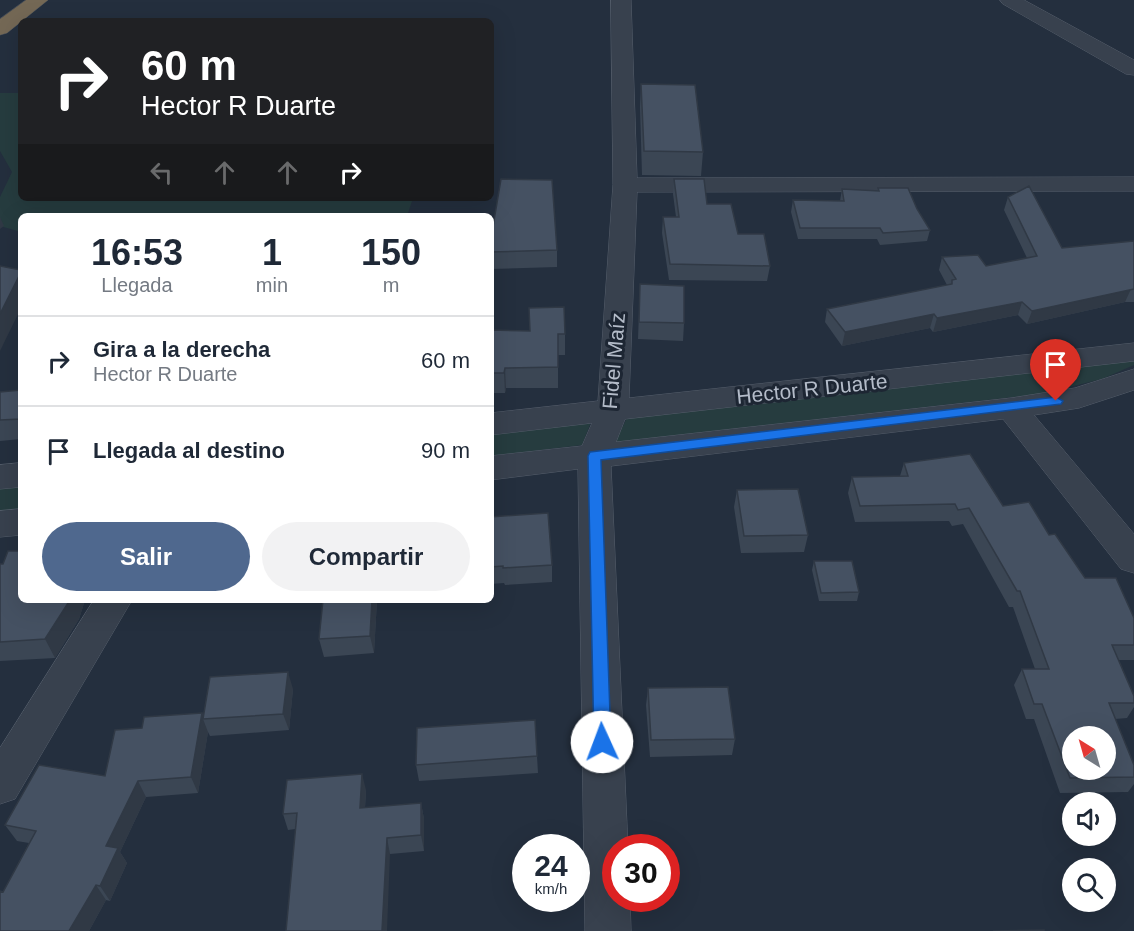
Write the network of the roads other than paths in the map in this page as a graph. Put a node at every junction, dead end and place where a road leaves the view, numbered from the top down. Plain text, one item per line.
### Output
1 (38, 0) edge
2 (621, 0) edge
3 (1010, 0) edge
4 (0, 29) edge
5 (1134, 69) edge
6 (1134, 184) edge
7 (625, 185) junction
8 (1134, 352) edge
9 (1134, 379) edge
10 (1011, 408) junction
11 (613, 410) junction
12 (494, 424) edge
13 (594, 456) junction
14 (494, 468) edge
15 (18, 475) edge
16 (0, 477) edge
17 (18, 522) edge
18 (0, 524) edge
19 (1134, 559) edge
20 (112, 603) edge
21 (0, 785) edge
22 (608, 931) edge

1 - 4 highway
2 - 7 street, Fidel Maíz
3 - 5 street
6 - 7 street
7 - 11 street, Fidel Maíz
8 - 11 street, Hector R Duarte
9 - 10 street, Hector R Duarte
10 - 13 street, Hector R Duarte
10 - 19 street
11 - 12 street, Hector R Duarte
11 - 13 street, Fidel Maíz
13 - 14 street, Hector R Duarte
13 - 22 street, Fidel Maíz
15 - 16 street
17 - 18 street
20 - 21 street

